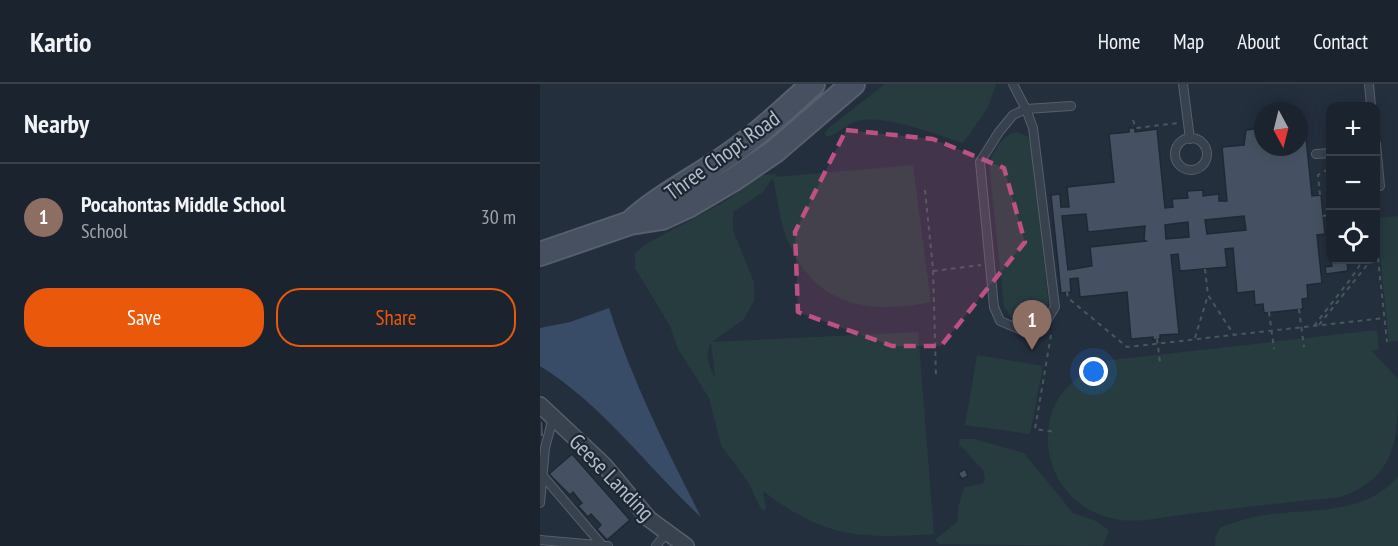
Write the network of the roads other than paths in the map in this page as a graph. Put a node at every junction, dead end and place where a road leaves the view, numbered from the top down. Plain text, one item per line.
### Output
1 (813, 84) edge
2 (853, 84) edge
3 (1013, 84) edge
4 (1183, 84) edge
5 (1369, 84) edge
6 (1371, 102) edge
7 (1071, 106) dead end
8 (1026, 109) junction
9 (1190, 139) junction
10 (1326, 153) edge
11 (1316, 154) dead end
12 (630, 223) junction
13 (540, 254) edge
14 (540, 405) edge
15 (554, 417) junction
16 (543, 476) junction
17 (540, 503) edge
18 (667, 532) junction
19 (540, 540) edge
20 (602, 545) edge
21 (608, 546) edge
22 (656, 546) edge
23 (686, 546) edge

1 - 12 main road, Three Chopt Road
2 - 12 main road, Three Chopt Road
3 - 8 lane
4 - 9 lane
5 - 6 lane
7 - 8 lane
8 - 8 lane
9 - 9 lane
10 - 11 lane
12 - 13 main road, Three Chopt Road
14 - 15 street, Geese Landing
15 - 16 lane
15 - 18 street, Geese Landing
16 - 17 lane
16 - 20 lane
18 - 22 lane
18 - 23 street, Geese Landing
19 - 20 lane
20 - 21 lane

